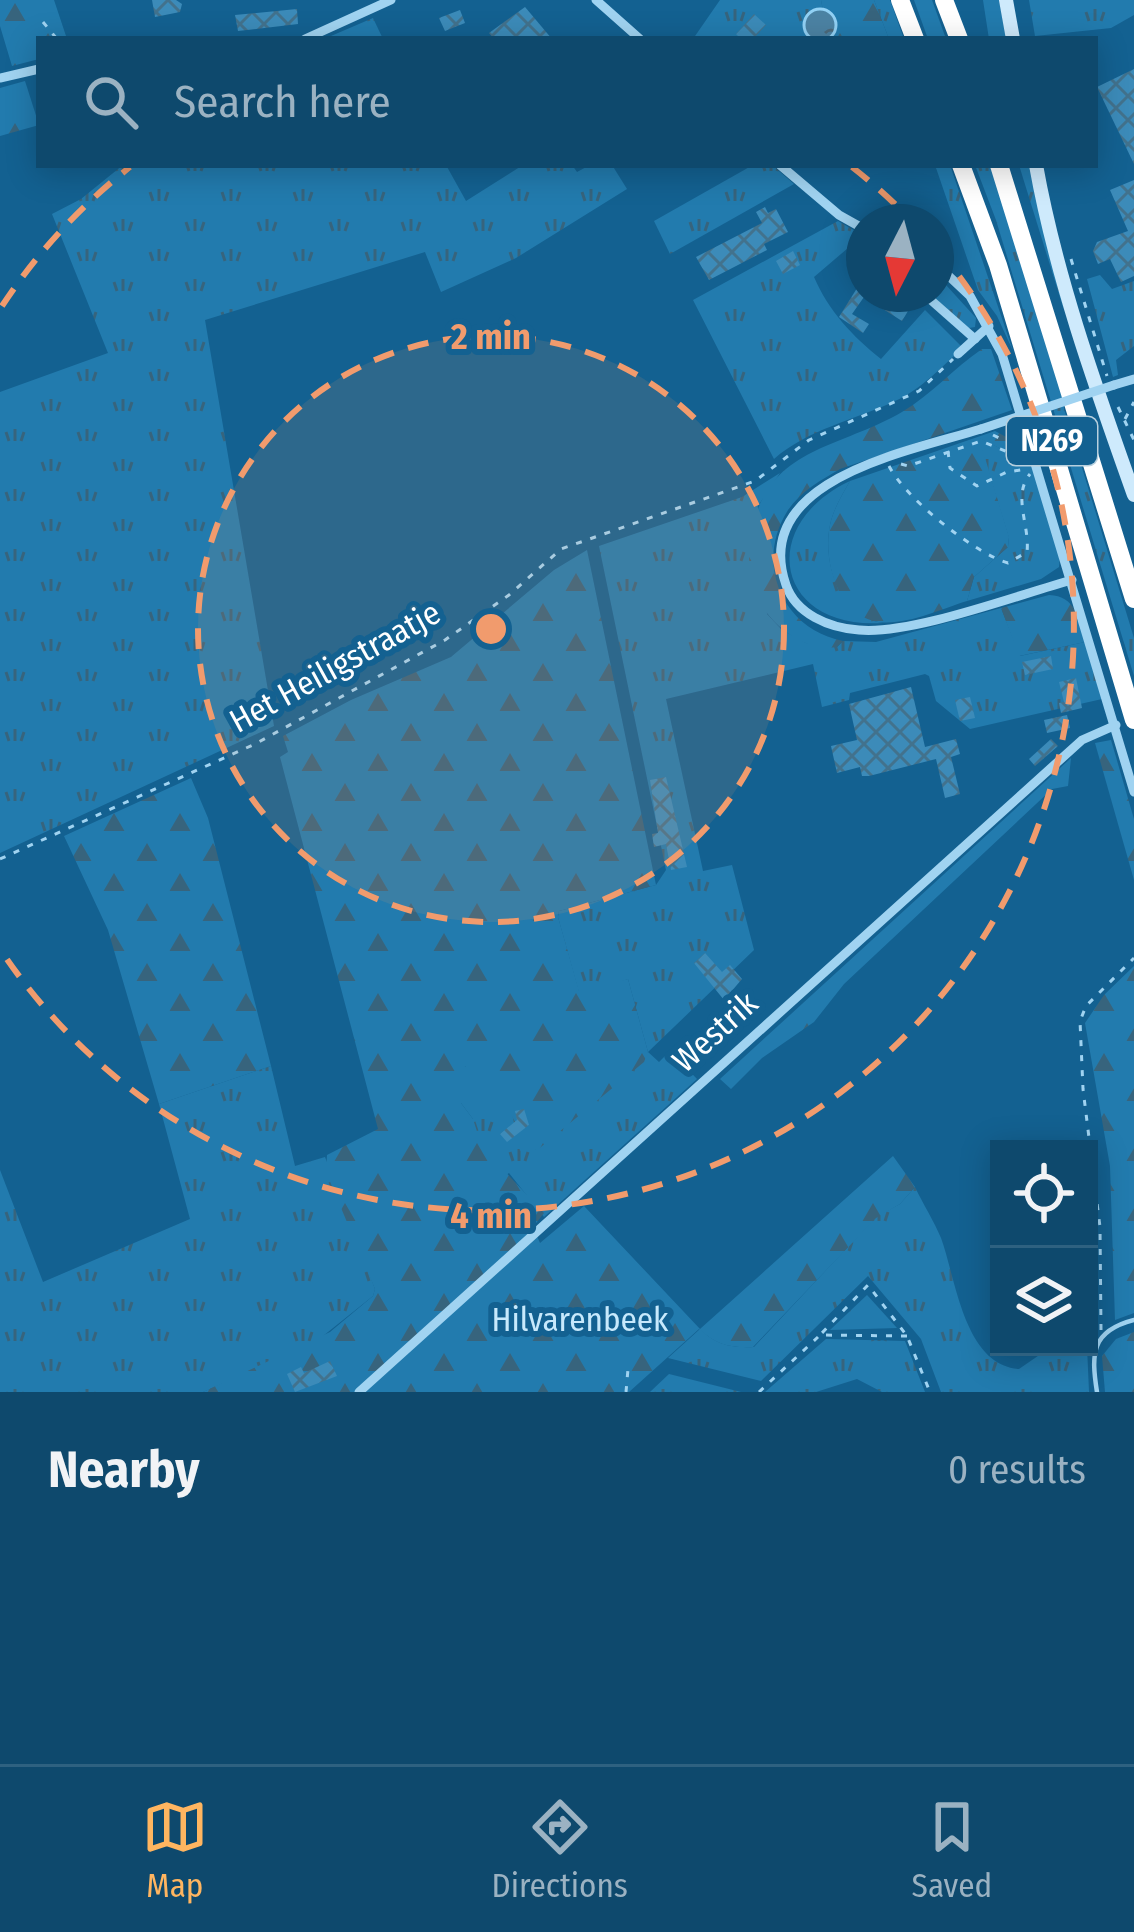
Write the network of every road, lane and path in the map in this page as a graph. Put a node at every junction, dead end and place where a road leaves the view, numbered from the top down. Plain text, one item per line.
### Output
1 (391, 0) edge
2 (596, 0) edge
3 (900, 0) edge
4 (944, 0) edge
5 (1006, 0) edge
6 (43, 22) dead end
7 (55, 36) edge
8 (312, 36) edge
9 (637, 36) edge
10 (914, 36) edge
11 (958, 36) edge
12 (1012, 36) edge
13 (36, 70) edge
14 (0, 78) edge
15 (784, 168) edge
16 (962, 168) edge
17 (999, 168) edge
18 (1037, 168) edge
19 (846, 219) edge
20 (1065, 242) dead end
21 (954, 281) edge
22 (944, 312) edge
23 (989, 326) junction
24 (975, 339) junction
25 (958, 354) joint
26 (1134, 379) edge
27 (1112, 387) junction
28 (1134, 402) edge
29 (1124, 420) junction
30 (981, 428) junction
31 (1134, 440) edge
32 (948, 451) junction
33 (1034, 456) junction
34 (886, 460) junction
35 (1038, 469) junction
36 (1134, 495) edge
37 (1072, 580) junction
38 (1134, 599) edge
39 (1125, 723) edge
40 (1134, 792) edge
41 (0, 859) edge
42 (1134, 958) edge
43 (1134, 1320) edge
44 (820, 1335) junction
45 (907, 1336) junction
46 (1100, 1338) junction
47 (628, 1369) dead end
48 (359, 1392) edge
49 (626, 1392) edge
50 (759, 1392) edge
51 (930, 1392) edge
52 (1097, 1392) edge

1 - 8 street
2 - 9 street
3 - 10 highway
4 - 11 highway
5 - 12 street
6 - 7 path
13 - 14 street
15 - 19 street
16 - 39 highway, N269
17 - 38 highway, N269
18 - 36 street
20 - 27 path
21 - 23 street
22 - 24 street
23 - 24 street
23 - 33 street
24 - 25 street
25 - 41 path, Het Heiligstraatje
26 - 27 street
27 - 29 path
27 - 30 street, bridge
28 - 29 path
29 - 31 path
30 - 33 path
30 - 34 street
32 - 34 path
32 - 35 path
32 - 35 path
33 - 35 street
34 - 35 path
34 - 37 street
35 - 37 street
37 - 39 street
39 - 40 street
39 - 48 street, Westrik
42 - 46 path
43 - 46 lane
44 - 45 path
44 - 45 path
44 - 50 path
45 - 51 path
46 - 52 lane
47 - 49 path

